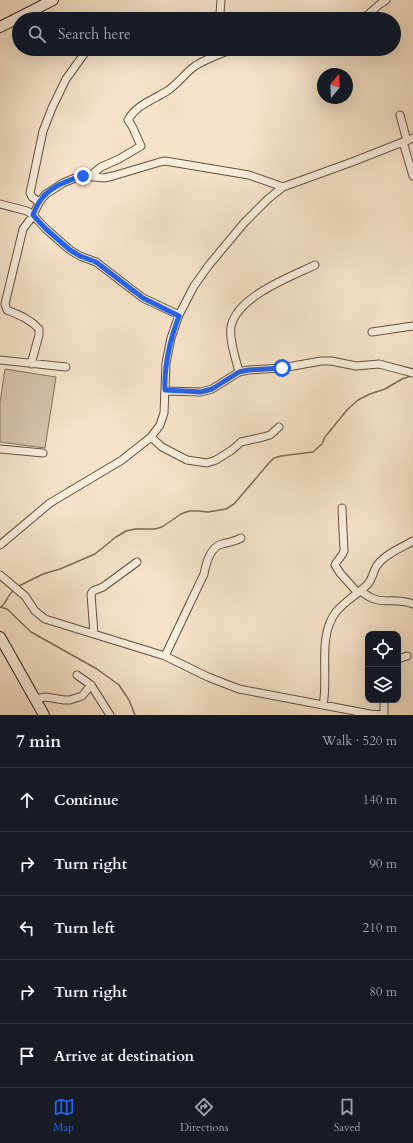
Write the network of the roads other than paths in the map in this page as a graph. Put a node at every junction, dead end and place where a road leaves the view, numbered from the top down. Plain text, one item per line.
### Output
1 (53, 0) edge
2 (221, 0) edge
3 (386, 0) edge
4 (30, 12) edge
5 (220, 12) edge
6 (371, 12) edge
7 (12, 22) edge
8 (0, 28) edge
9 (81, 56) edge
10 (215, 56) edge
11 (400, 115) dead end
12 (408, 140) edge
13 (90, 176) junction
14 (413, 176) edge
15 (283, 187) junction
16 (39, 202) junction
17 (0, 204) edge
18 (33, 215) junction
19 (314, 265) dead end
20 (179, 316) junction
21 (413, 326) edge
22 (372, 332) dead end
23 (0, 360) edge
24 (31, 364) junction
25 (66, 367) dead end
26 (239, 372) junction
27 (413, 373) edge
28 (165, 390) junction
29 (279, 426) dead end
30 (151, 437) junction
31 (0, 448) edge
32 (42, 453) dead end
33 (342, 508) dead end
34 (241, 538) dead end
35 (413, 541) edge
36 (0, 545) edge
37 (137, 562) dead end
38 (0, 576) edge
39 (359, 592) junction
40 (413, 604) edge
41 (94, 634) junction
42 (2, 645) edge
43 (165, 656) junction
44 (407, 656) dead end
45 (401, 658) edge
46 (77, 675) dead end
47 (91, 685) junction
48 (35, 699) junction
49 (384, 703) edge
50 (323, 705) junction
51 (44, 715) edge
52 (110, 715) edge
53 (384, 715) edge

1 - 4 street
2 - 5 street
3 - 6 street
7 - 8 street
9 - 16 street
10 - 13 street
11 - 12 street
12 - 14 street
12 - 15 street
13 - 15 street
13 - 16 street
15 - 20 street
16 - 18 street
17 - 18 street
18 - 20 street
18 - 24 street
19 - 26 street
20 - 28 street
21 - 22 street
23 - 24 street
24 - 25 street
26 - 27 street
26 - 28 street
28 - 30 street
29 - 30 street
30 - 36 street
31 - 32 street
33 - 39 street
34 - 43 street
35 - 39 street
37 - 41 street
38 - 41 street
39 - 40 street
39 - 50 street
41 - 43 street
42 - 48 street
43 - 50 street
44 - 45 street
46 - 47 street
47 - 48 street
47 - 52 street
48 - 51 street
49 - 53 street
50 - 53 street

